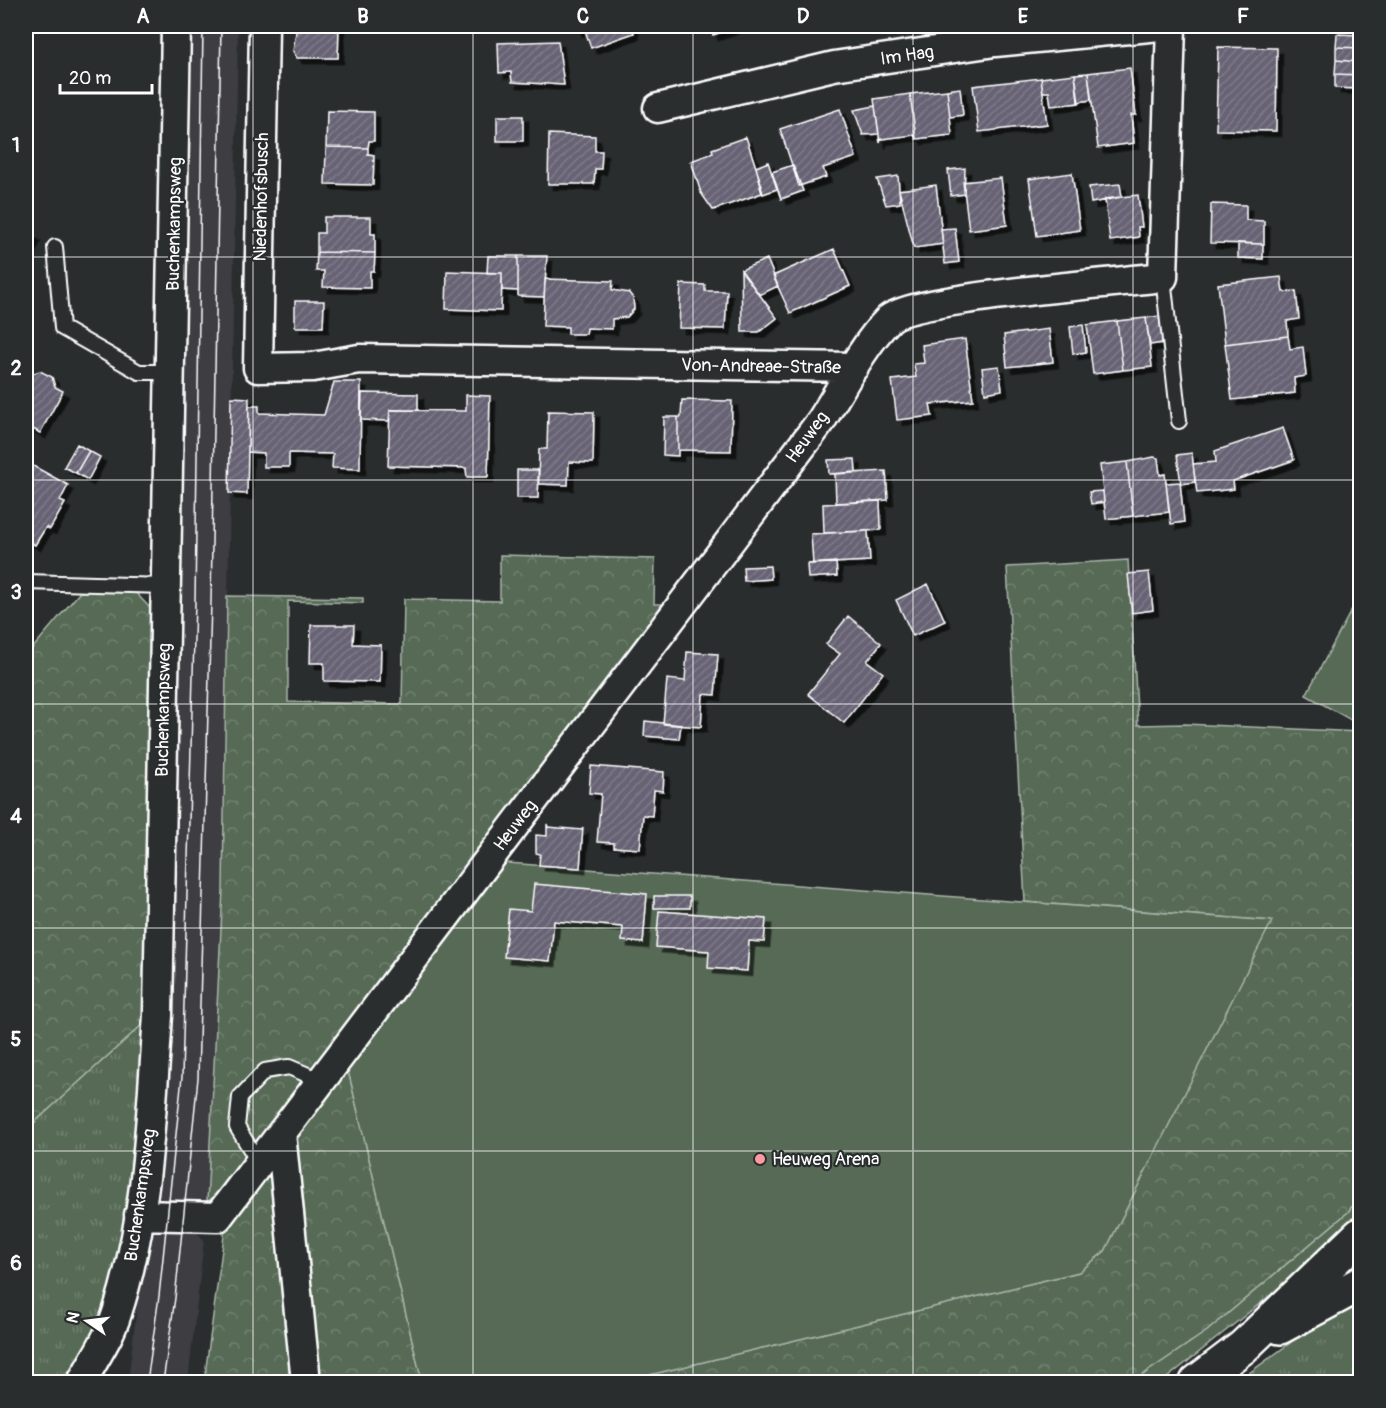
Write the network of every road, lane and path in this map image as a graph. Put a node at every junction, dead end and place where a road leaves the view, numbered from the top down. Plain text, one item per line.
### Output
1 (176, 26) edge
2 (264, 26) edge
3 (1160, 26) edge
4 (1171, 26) edge
5 (658, 108) dead end
6 (55, 248) dead end
7 (1163, 277) junction
8 (854, 367) junction
9 (258, 368) joint
10 (172, 372) junction
11 (1179, 421) dead end
12 (26, 582) edge
13 (165, 586) junction
14 (321, 1081) junction
15 (281, 1134) junction
16 (259, 1163) junction
17 (139, 1215) junction
18 (1360, 1235) edge
19 (1360, 1284) edge
20 (1243, 1347) junction
21 (82, 1383) edge
22 (306, 1383) edge
23 (1197, 1383) edge

1 - 10 street, Buchenkampsweg
2 - 9 street, Niedenhofsbusch
3 - 5 street, Im Hag
4 - 7 street
6 - 10 lane
7 - 8 street, Von-Andreae-Straße
7 - 11 lane
8 - 9 street, Von-Andreae-Straße
8 - 14 street, Heuweg
10 - 13 street, Buchenkampsweg
12 - 13 lane
13 - 17 street, Buchenkampsweg
14 - 15 street, Heuweg
14 - 16 lane
15 - 16 street, Heuweg
15 - 22 street
16 - 17 street, Heuweg
17 - 21 street, Buchenkampsweg
18 - 20 highway
19 - 20 highway
20 - 23 highway

